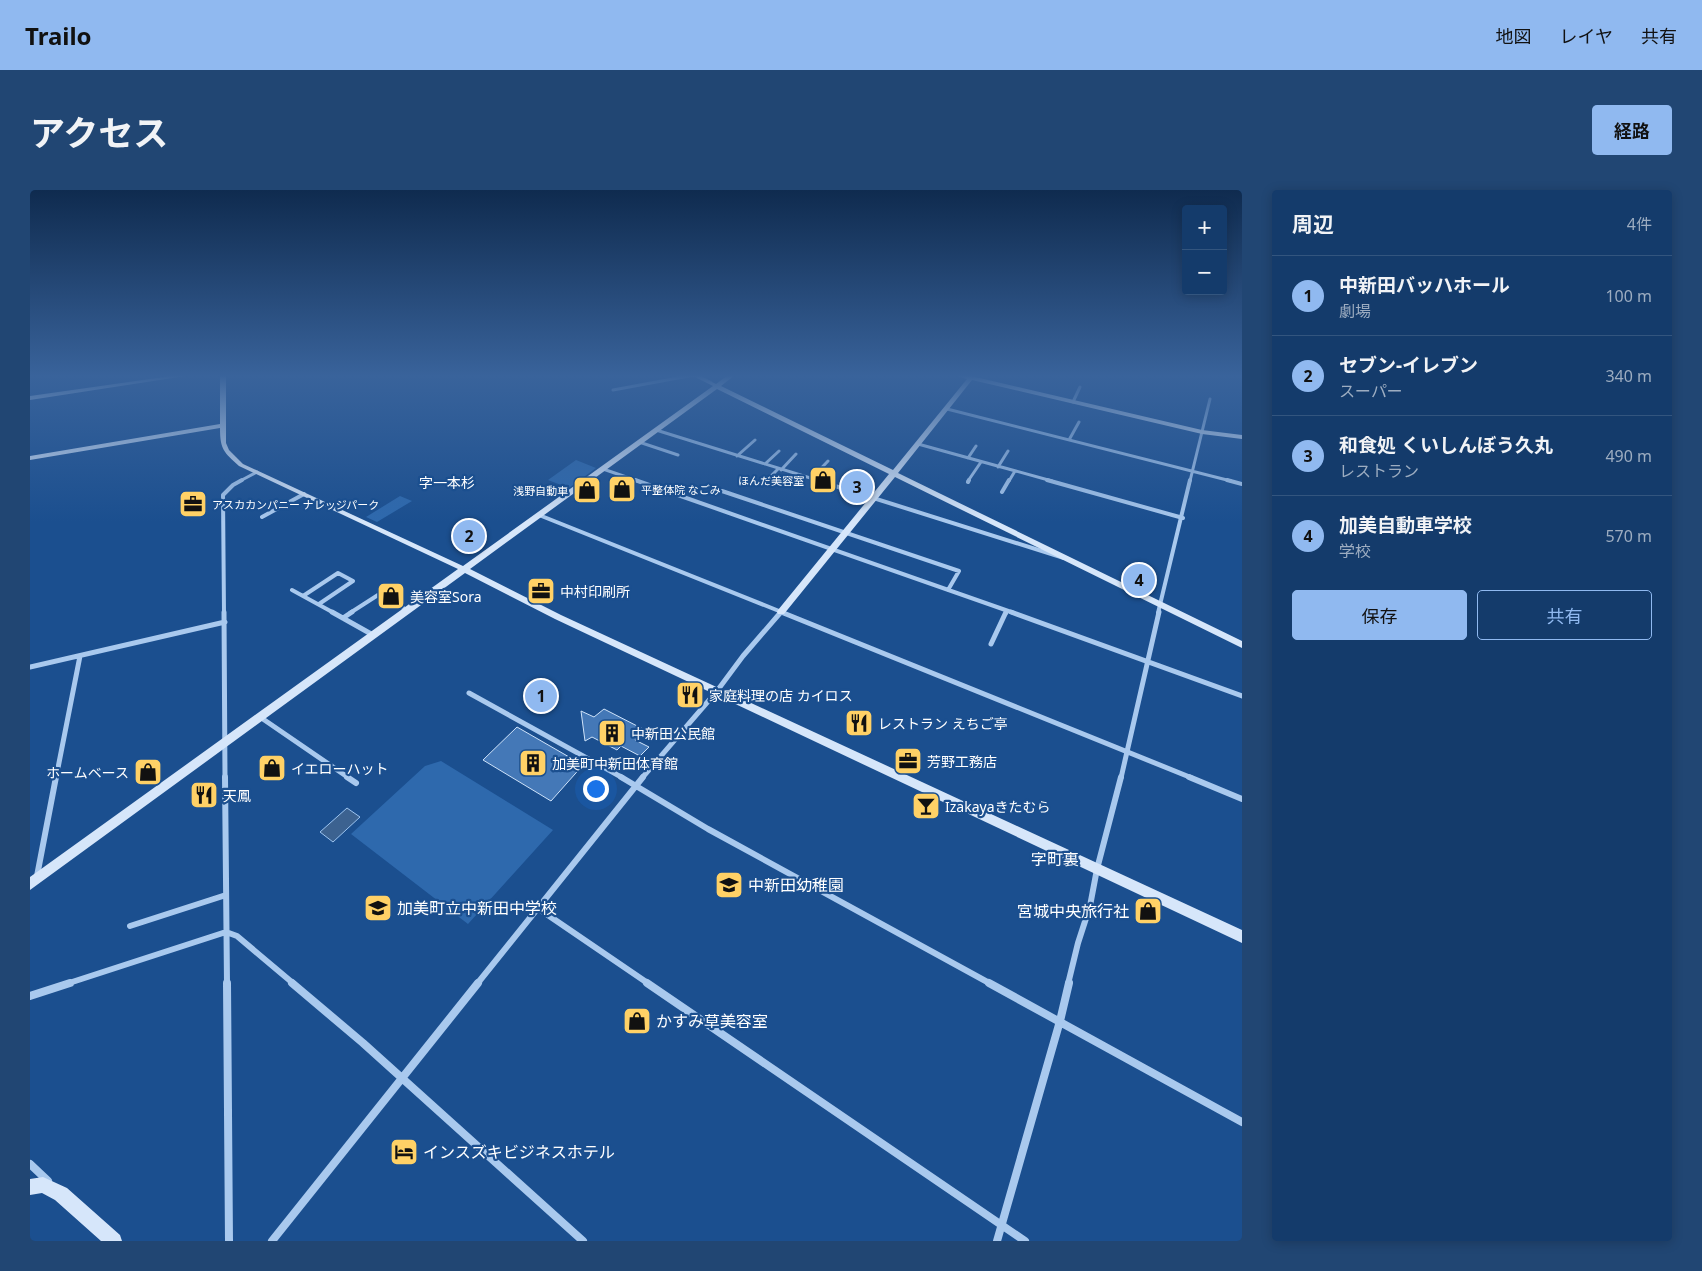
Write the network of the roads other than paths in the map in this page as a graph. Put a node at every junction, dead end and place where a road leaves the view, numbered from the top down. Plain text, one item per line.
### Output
1 (664, 424) edge
2 (791, 424) edge
3 (934, 424) edge
4 (1006, 424) edge
5 (1077, 424) edge
6 (1168, 424) edge
7 (1204, 424) edge
8 (222, 426) joint
9 (656, 430) junction
10 (1202, 432) junction
11 (1242, 437) edge
12 (755, 440) dead end
13 (1069, 440) junction
14 (640, 442) junction
15 (918, 444) junction
16 (976, 446) dead end
17 (779, 451) dead end
18 (1008, 451) dead end
19 (796, 454) dead end
20 (678, 455) dead end
21 (737, 456) junction
22 (30, 458) edge
23 (968, 458) junction
24 (828, 461) dead end
25 (981, 462) junction
26 (765, 464) junction
27 (998, 467) junction
28 (603, 469) junction
29 (780, 469) junction
30 (1015, 471) junction
31 (257, 472) junction
32 (1193, 472) junction
33 (853, 474) dead end
34 (893, 474) junction
35 (810, 479) junction
36 (968, 482) dead end
37 (762, 484) dead end
38 (1242, 484) edge
39 (840, 488) junction
40 (722, 491) dead end
41 (1002, 492) dead end
42 (304, 494) junction
43 (873, 499) junction
44 (539, 515) junction
45 (262, 517) dead end
46 (1182, 518) junction
47 (846, 533) junction
48 (832, 550) junction
49 (1067, 559) junction
50 (464, 569) junction
51 (292, 590) dead end
52 (948, 590) junction
53 (303, 596) junction
54 (318, 604) junction
55 (1160, 604) junction
56 (407, 610) junction
57 (1007, 611) junction
58 (781, 612) junction
59 (343, 618) junction
60 (225, 622) junction
61 (374, 635) junction
62 (991, 644) dead end
63 (1242, 645) edge
64 (80, 656) junction
65 (1147, 660) junction
66 (30, 667) edge
67 (717, 691) junction
68 (469, 693) dead end
69 (1242, 696) edge
70 (260, 716) junction
71 (226, 742) junction
72 (1128, 751) junction
73 (356, 783) dead end
74 (637, 786) junction
75 (1242, 799) edge
76 (1097, 869) junction
77 (33, 882) edge
78 (226, 895) junction
79 (539, 909) junction
80 (130, 926) dead end
81 (226, 932) junction
82 (1242, 937) edge
83 (30, 996) edge
84 (1060, 1022) junction
85 (402, 1079) junction
86 (1242, 1122) edge
87 (30, 1164) edge
88 (30, 1187) edge
89 (61, 1194) junction
90 (1000, 1225) junction
91 (114, 1241) edge
92 (229, 1241) edge
93 (272, 1241) edge
94 (583, 1241) edge
95 (997, 1241) edge
96 (1025, 1241) edge

1 - 9 street
2 - 34 street
3 - 15 street
4 - 13 street
5 - 13 street
6 - 10 street
7 - 10 street
8 - 22 street
8 - 31 street
9 - 14 street
9 - 21 street
10 - 11 street
10 - 32 street
12 - 21 street
13 - 32 street
14 - 20 street
14 - 28 street
15 - 23 street
15 - 34 street
16 - 23 street
17 - 26 street
18 - 27 street
19 - 29 street
21 - 26 street
23 - 25 street
24 - 35 street
25 - 27 street
25 - 36 street
26 - 29 street
27 - 30 street
28 - 44 street
28 - 48 street
29 - 35 street
29 - 37 street
30 - 41 street
30 - 46 street
31 - 42 street
31 - 60 street
32 - 38 street
32 - 46 street
33 - 39 street
34 - 43 street
34 - 49 street
35 - 39 street
39 - 43 street
40 - 47 street
42 - 45 street
42 - 50 street
43 - 47 street
43 - 49 street
44 - 50 street
44 - 58 street
46 - 55 street
47 - 48 street
47 - 52 street
48 - 52 street
48 - 58 street
49 - 55 street
50 - 56 street
50 - 67 street
51 - 53 street
52 - 57 street
53 - 54 street
53 - 54 street
54 - 59 street
55 - 63 street
55 - 65 street
56 - 59 street
56 - 61 street
57 - 62 street
57 - 65 street
58 - 67 street
58 - 72 street
59 - 61 street
60 - 64 street
60 - 71 street
61 - 70 street
64 - 66 street
64 - 77 street
65 - 69 street
65 - 72 street
67 - 74 street
67 - 76 street
68 - 74 street
70 - 71 street
70 - 73 street
71 - 77 street
71 - 78 street
72 - 75 street
72 - 76 street
74 - 79 street
74 - 84 street
76 - 82 street
76 - 84 street
78 - 80 street
78 - 81 street
79 - 85 street
79 - 90 street
81 - 83 street
81 - 85 street
81 - 92 street
84 - 86 street
84 - 90 street
85 - 93 street
85 - 94 street
87 - 89 street
88 - 89 street
89 - 91 street
90 - 95 street
90 - 96 street

